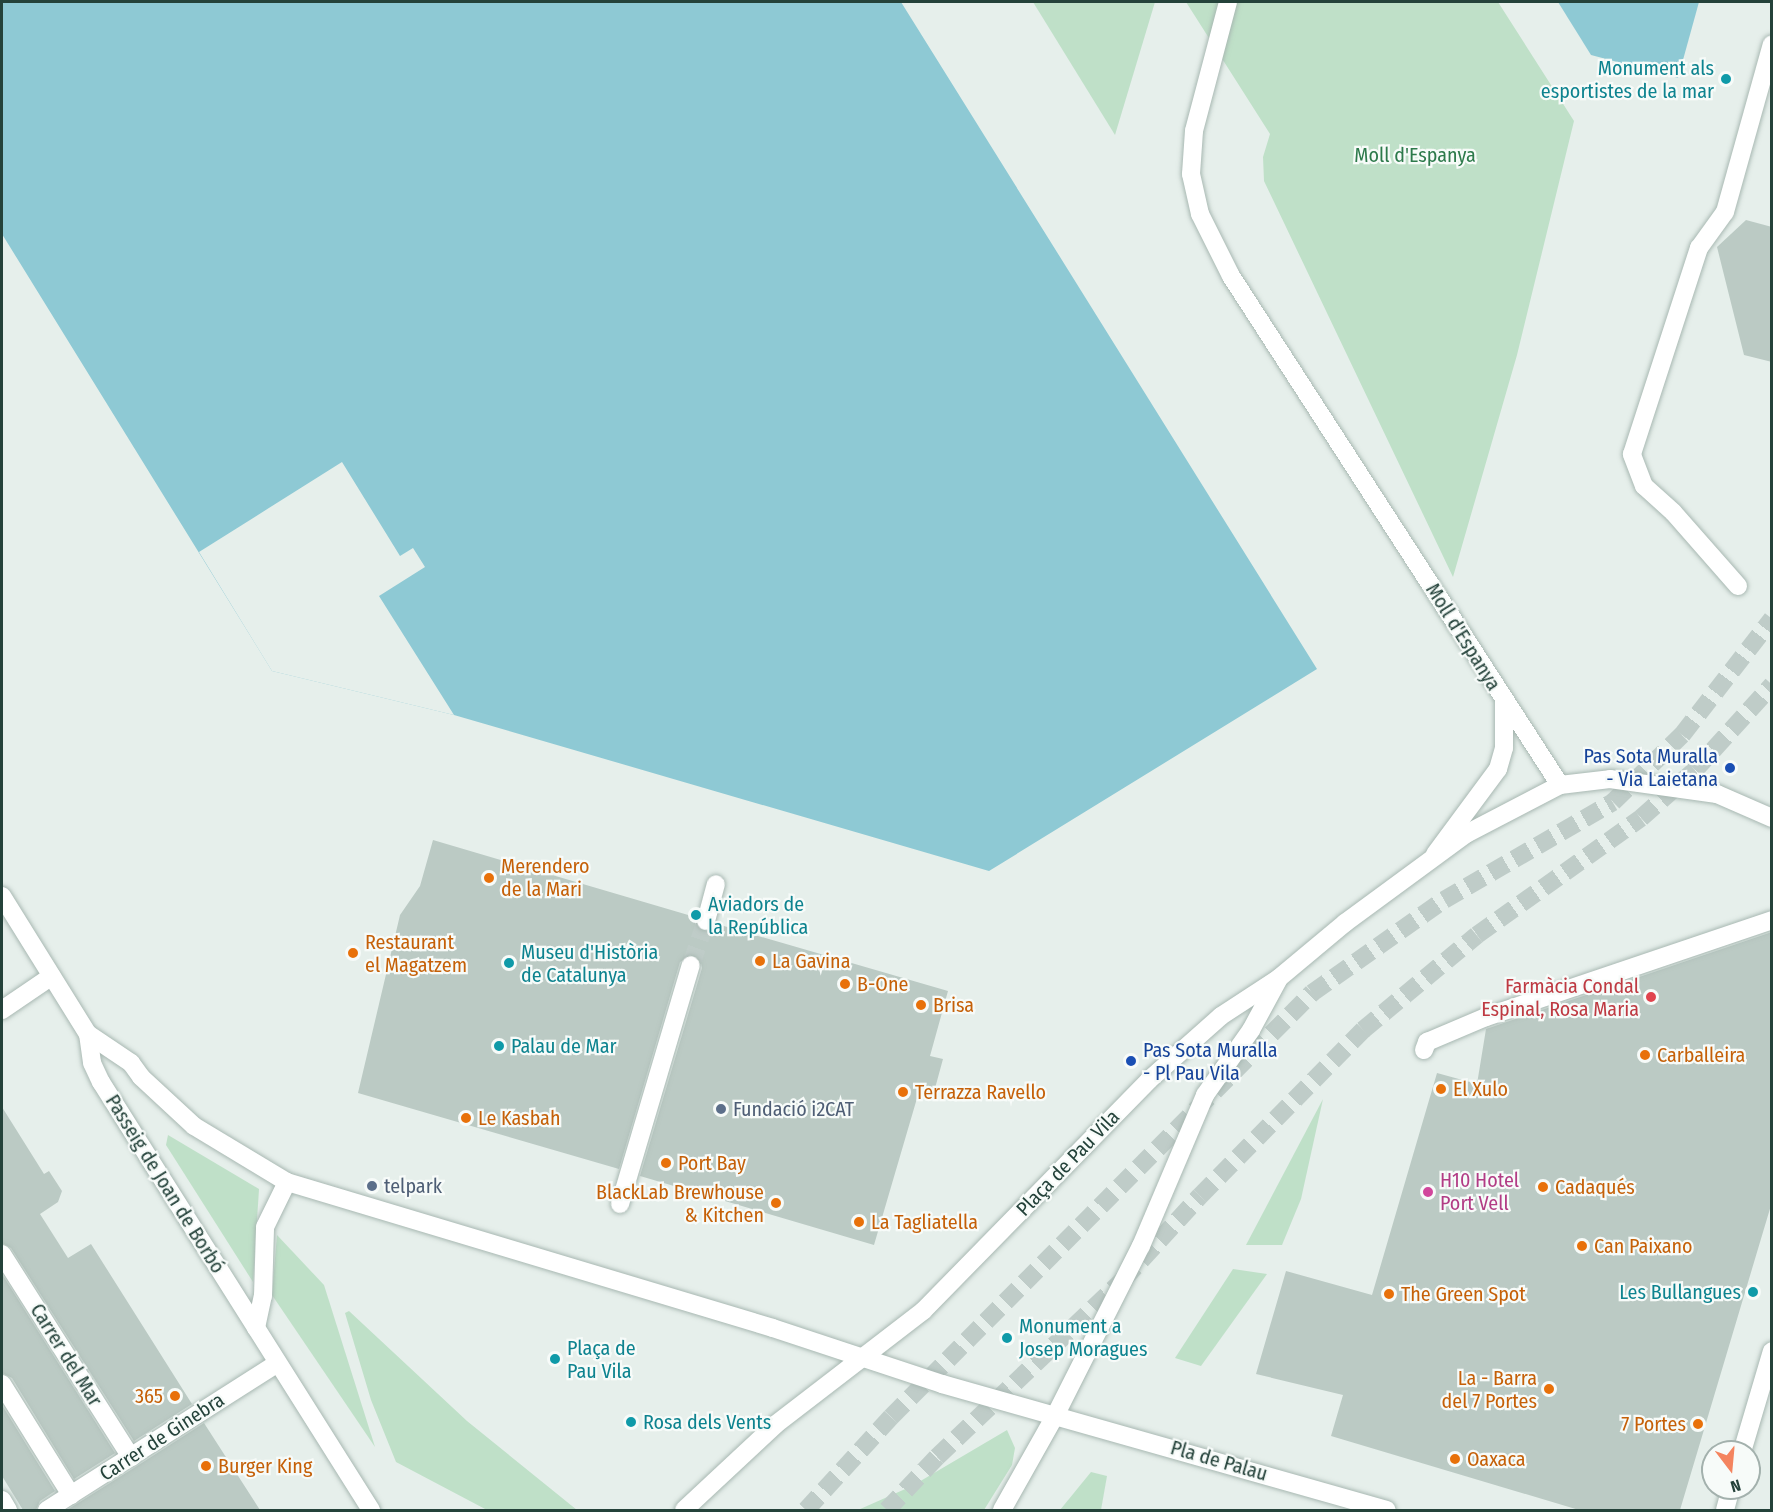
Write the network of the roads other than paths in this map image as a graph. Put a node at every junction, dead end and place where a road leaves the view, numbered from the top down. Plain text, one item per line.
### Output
1 (1228, 2) edge
2 (1772, 44) edge
3 (1738, 586) dead end
4 (1504, 700) junction
5 (1560, 784) junction
6 (1772, 818) edge
7 (1433, 856) junction
8 (716, 884) dead end
9 (2, 896) edge
10 (1772, 920) edge
11 (706, 921) tunnel mouth
12 (692, 965) tunnel mouth
13 (52, 976) junction
14 (1278, 978) junction
15 (2, 1010) edge
16 (88, 1034) junction
17 (1424, 1050) dead end
18 (287, 1182) junction
19 (621, 1204) dead end
20 (2, 1254) edge
21 (256, 1328) junction
22 (1772, 1351) edge
23 (866, 1357) junction
24 (276, 1364) junction
25 (2, 1384) edge
26 (1055, 1416) junction
27 (1746, 1440) edge
28 (131, 1457) junction
29 (71, 1495) junction
30 (2, 1500) edge
31 (8, 1510) edge
32 (48, 1510) edge
33 (371, 1510) edge
34 (684, 1510) edge
35 (1002, 1510) edge
36 (1383, 1510) edge

1 - 4 street, Moll d'Espanya
2 - 3 street
4 - 5 street, Moll d'Espanya
4 - 7 street
5 - 6 street, Plaça de Pau Vila
5 - 7 street, Plaça de Pau Vila
7 - 14 street, Plaça de Pau Vila
8 - 11 street
9 - 13 street, Passeig de Joan de Borbó
10 - 17 street
12 - 19 street
13 - 15 street
13 - 16 street, Passeig de Joan de Borbó
14 - 23 street, Plaça de Pau Vila
14 - 26 street, Plaça de Pau Vila
16 - 18 street, Passeig de Joan de Borbó
16 - 21 street, Passeig de Joan de Borbó
18 - 21 street
18 - 23 street, Passeig de Joan de Borbó
20 - 28 street, Carrer del Mar
21 - 24 street
22 - 27 street
23 - 26 street
23 - 34 street, Plaça de Pau Vila
24 - 28 street, Carrer de Ginebra
24 - 33 street
25 - 29 street
26 - 35 street, Plaça de Pau Vila
26 - 36 street, Pla de Palau
28 - 29 street, Carrer de Ginebra
29 - 32 street, Carrer de Ginebra
30 - 31 street

